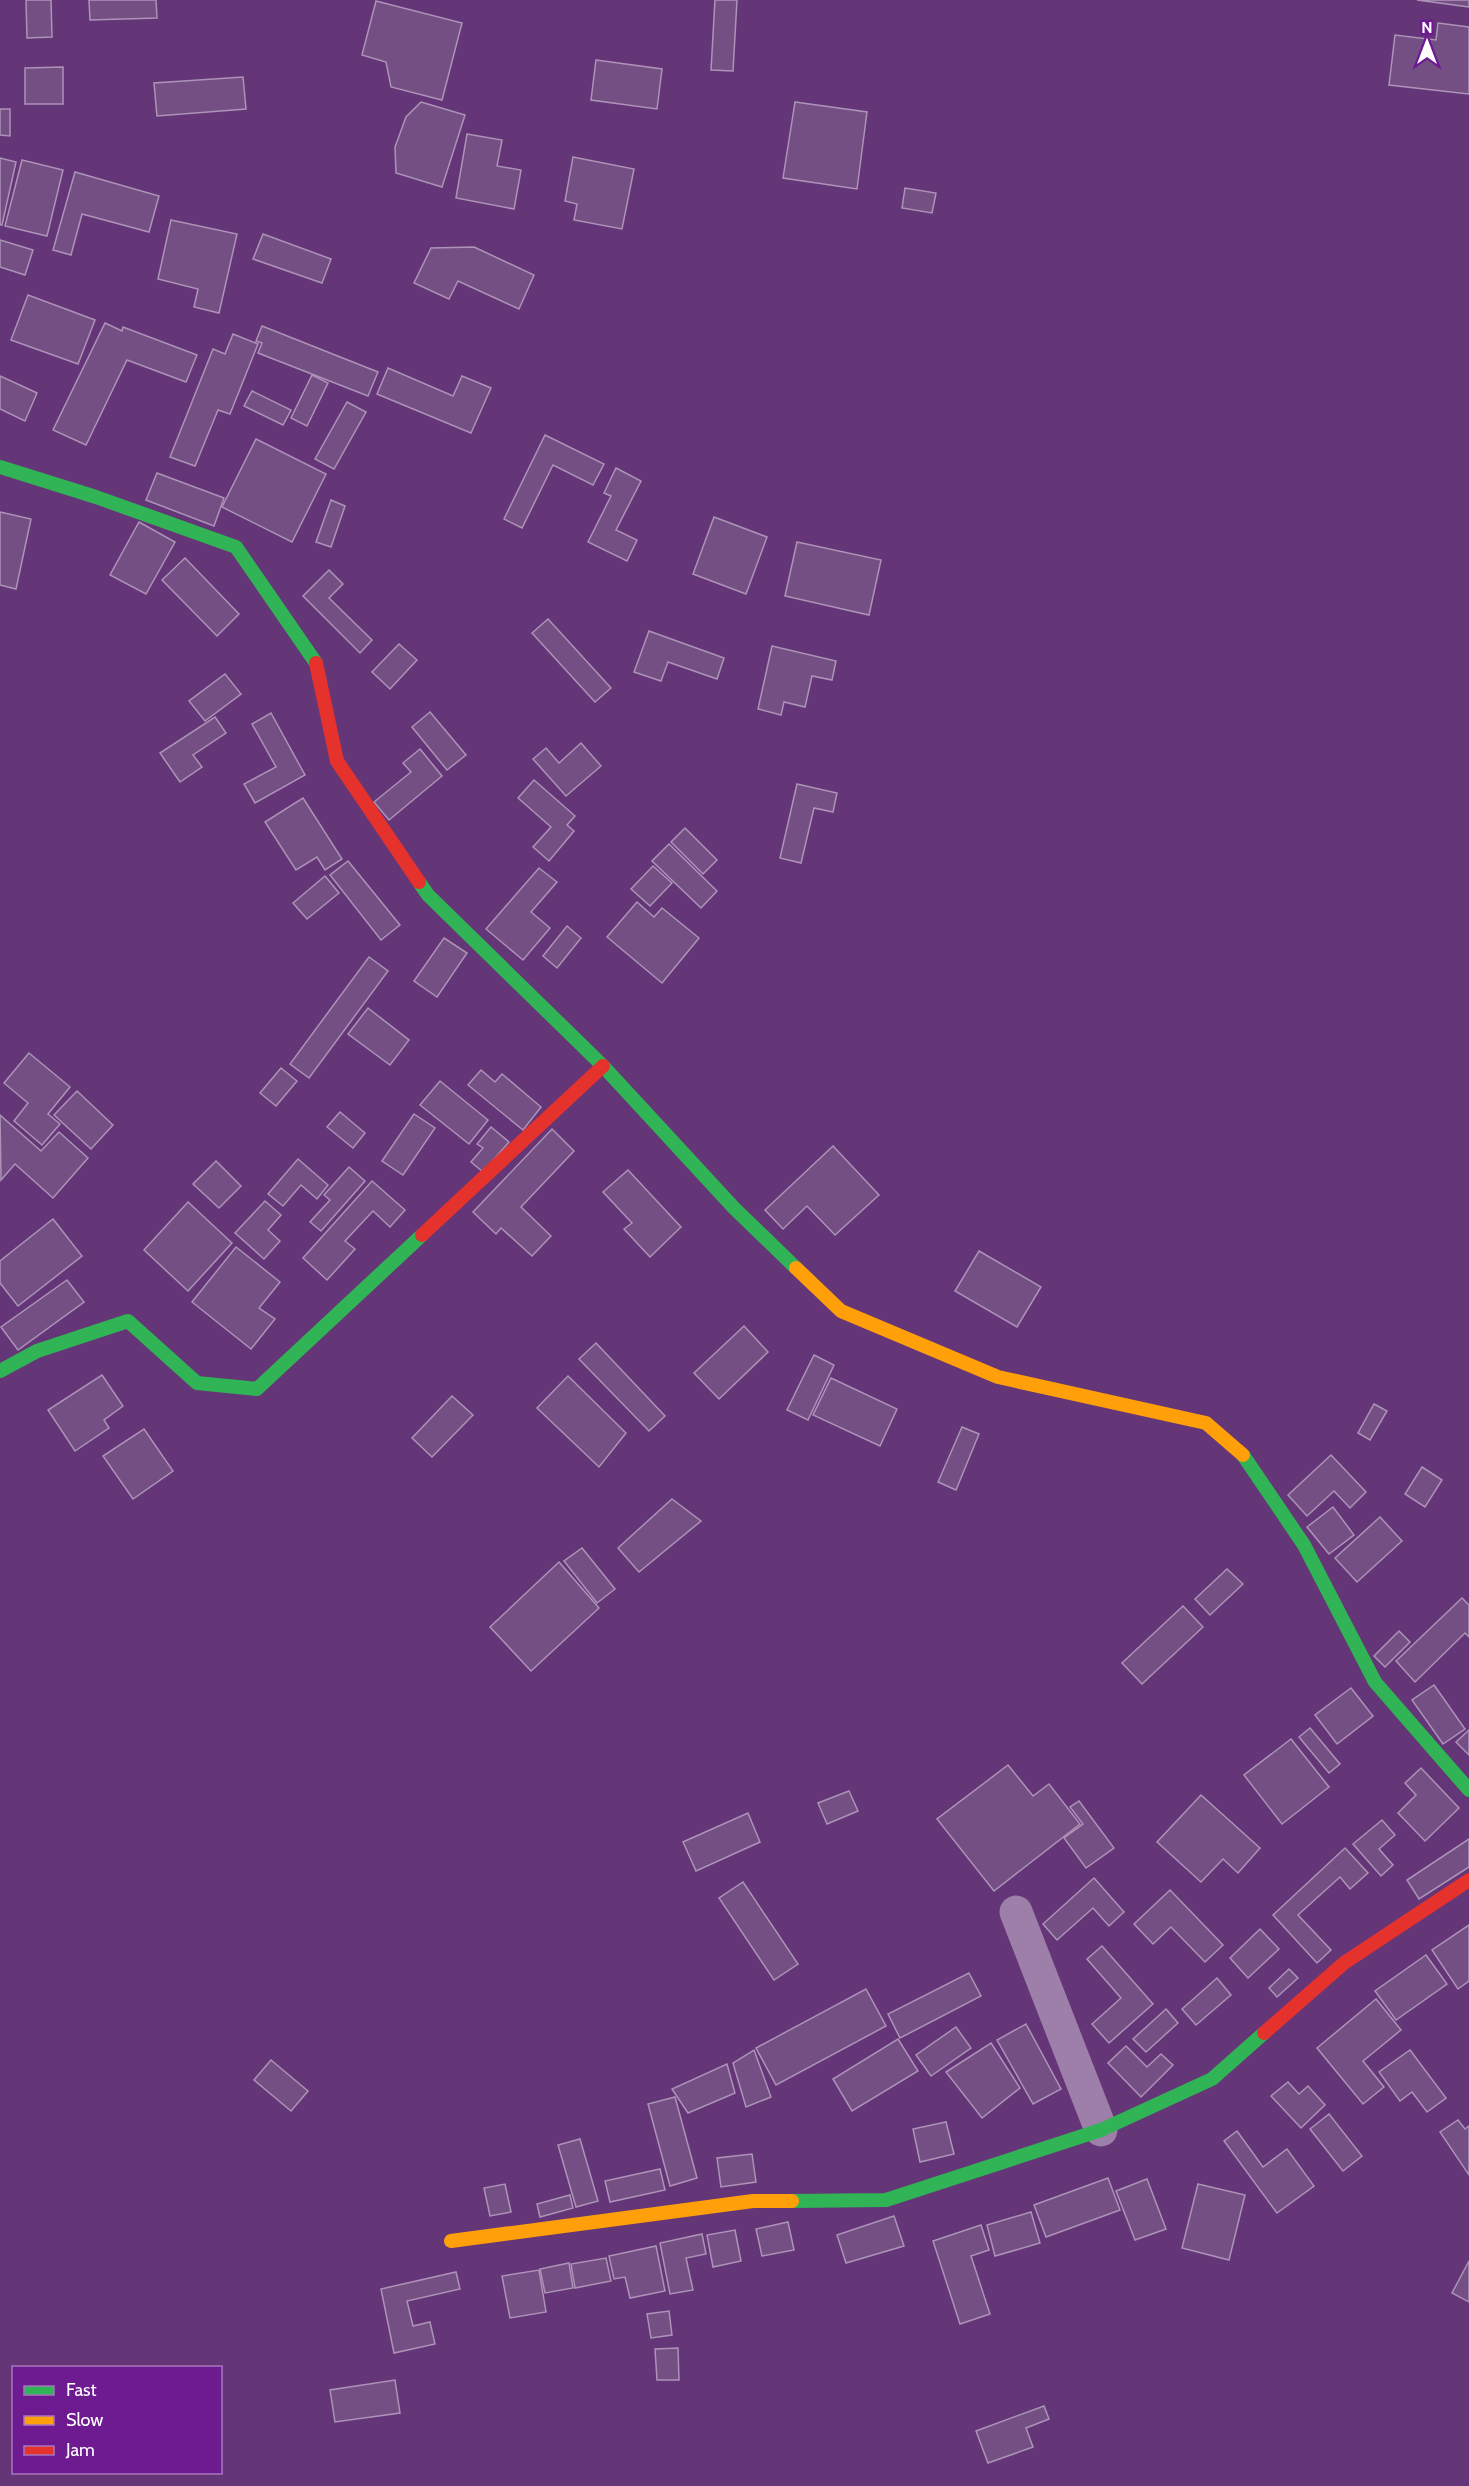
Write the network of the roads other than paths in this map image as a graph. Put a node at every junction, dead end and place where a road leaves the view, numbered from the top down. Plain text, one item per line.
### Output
1 (0, 467) edge
2 (603, 1066) junction
3 (0, 1371) edge
4 (1469, 1790) edge
5 (1469, 1880) edge
6 (1016, 1912) dead end
7 (1101, 2130) junction
8 (451, 2241) dead end

1 - 2 street
2 - 3 street
2 - 4 street
5 - 7 street
6 - 7 street
7 - 8 street

